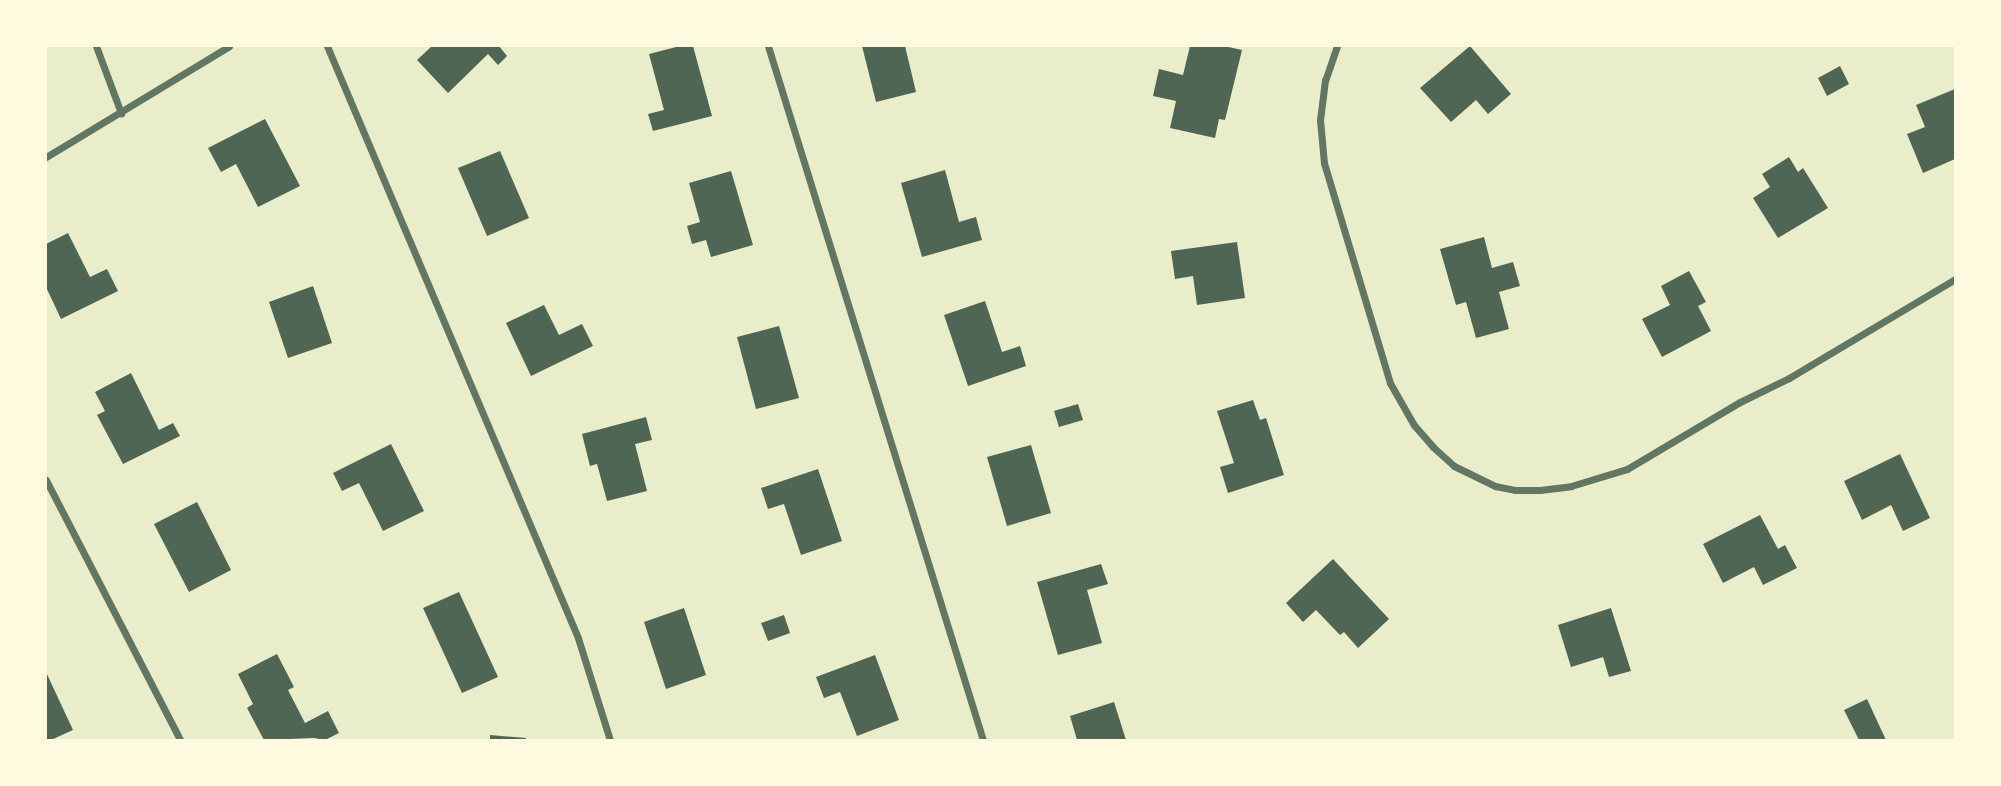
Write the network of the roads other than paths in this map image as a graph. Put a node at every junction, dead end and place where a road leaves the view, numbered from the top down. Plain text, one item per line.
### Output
1 (96, 46) edge
2 (229, 46) edge
3 (327, 46) edge
4 (768, 46) edge
5 (1337, 46) edge
6 (121, 113) junction
7 (46, 157) edge
8 (1955, 279) edge
9 (46, 480) edge
10 (180, 740) edge
11 (610, 740) edge
12 (984, 740) edge

1 - 6 street
2 - 6 street
3 - 11 street
4 - 12 street
5 - 8 street
6 - 7 street
9 - 10 street

